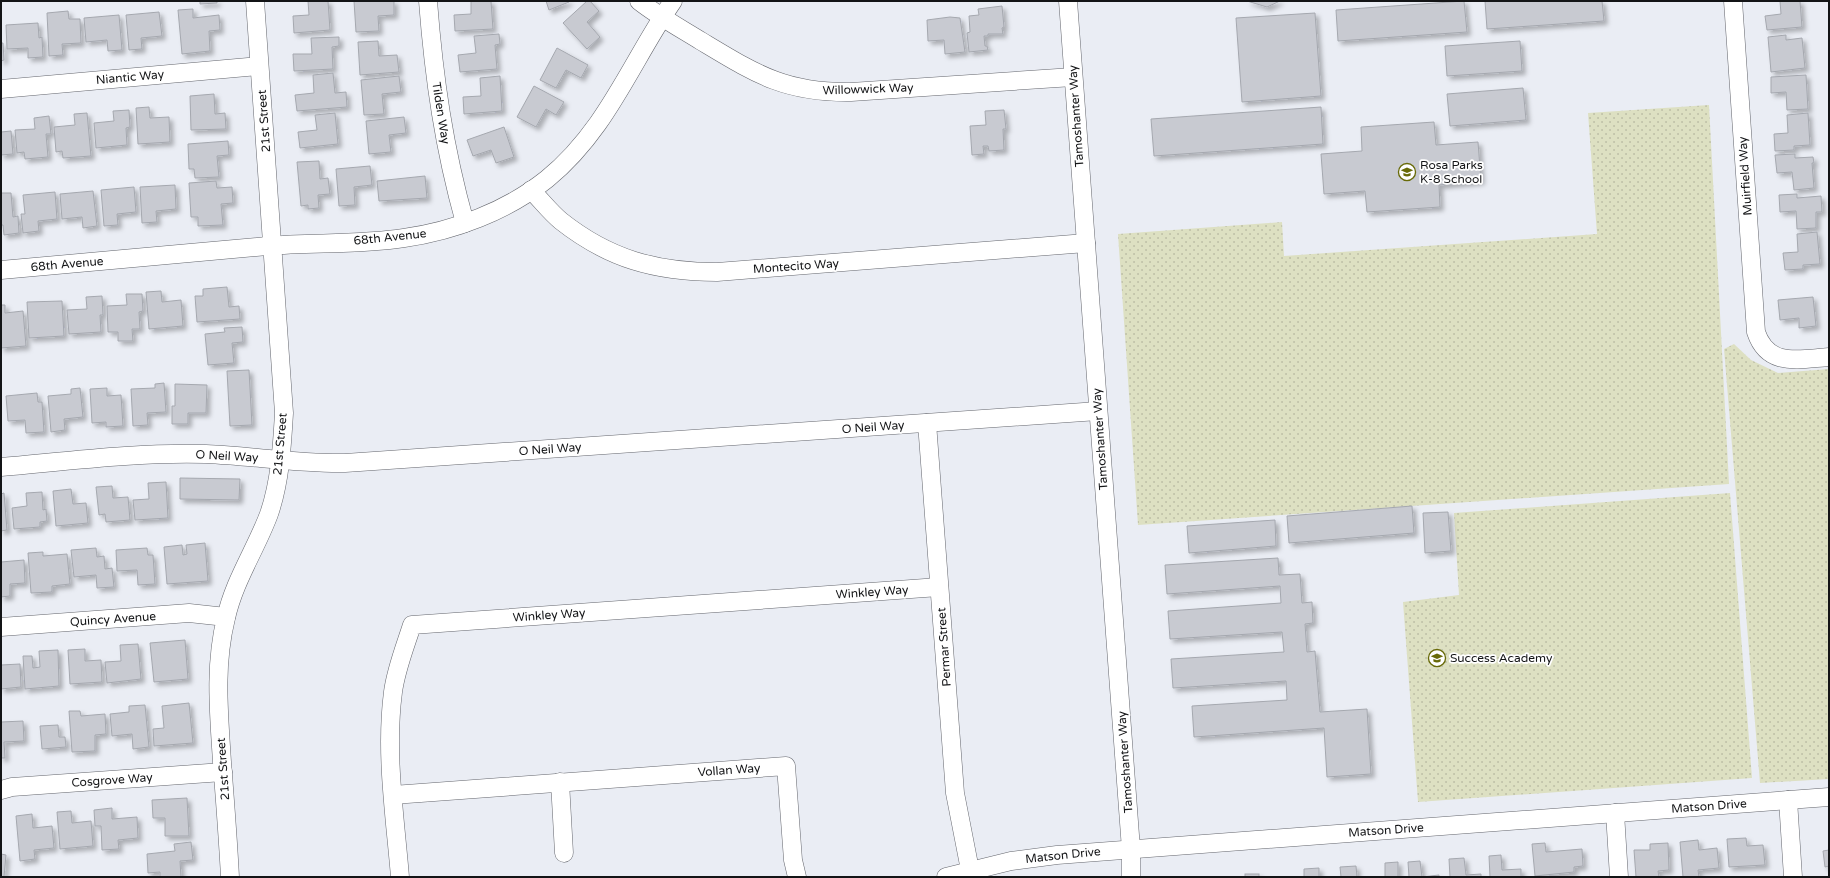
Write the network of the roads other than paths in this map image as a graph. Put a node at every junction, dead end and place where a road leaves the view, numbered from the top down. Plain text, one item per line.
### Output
1 (255, 1) edge
2 (428, 1) edge
3 (639, 1) edge
4 (673, 1) edge
5 (1068, 1) edge
6 (1733, 1) edge
7 (662, 17) junction
8 (260, 66) junction
9 (1073, 77) junction
10 (1, 89) edge
11 (531, 190) junction
12 (465, 223) junction
13 (1086, 243) junction
14 (273, 245) junction
15 (1, 270) edge
16 (1829, 357) edge
17 (1098, 411) junction
18 (927, 423) junction
19 (281, 460) junction
20 (1, 467) edge
21 (939, 587) junction
22 (226, 617) junction
23 (1, 627) edge
24 (223, 772) junction
25 (560, 782) junction
26 (1, 790) edge
27 (393, 795) junction
28 (1829, 797) edge
29 (1788, 800) junction
30 (1615, 813) junction
31 (1131, 849) junction
32 (564, 853) dead end
33 (970, 870) junction
34 (230, 877) edge
35 (400, 877) edge
36 (797, 877) edge
37 (946, 877) edge
38 (1132, 877) edge
39 (1619, 877) edge
40 (1793, 877) edge

1 - 8 street, 21st Street
2 - 12 street, Tilden Way
3 - 7 street, Willowwick Way
4 - 7 street, 68th Avenue
5 - 9 street, Tamoshanter Way
6 - 16 street, Muirfield Way
7 - 9 street, Willowwick Way
7 - 11 street, 68th Avenue
8 - 10 street, Niantic Way
8 - 14 street, 21st Street
9 - 13 street, Tamoshanter Way
11 - 12 street, 68th Avenue
11 - 13 street, Montecito Way
12 - 14 street, 68th Avenue
13 - 17 street, Tamoshanter Way
14 - 15 street, 68th Avenue
14 - 19 street, 21st Street
17 - 18 street, O Neil Way
17 - 31 street, Tamoshanter Way
18 - 19 street, O Neil Way
18 - 21 street, Permar Street
19 - 20 street, O Neil Way
19 - 22 street, 21st Street
21 - 27 street, Winkley Way
21 - 33 street, Permar Street
22 - 23 street, Quincy Avenue
22 - 24 street, 21st Street
24 - 26 street, Cosgrove Way
24 - 34 street, 21st Street
25 - 27 street, Vollan Way
25 - 32 street
25 - 36 street, Vollan Way
27 - 35 street, Winkley Way
28 - 29 street, Matson Drive
29 - 30 street, Matson Drive
29 - 40 street
30 - 31 street, Matson Drive
30 - 39 street
31 - 33 street, Matson Drive
31 - 38 street, Tamoshanter Way
33 - 37 street, Matson Drive

